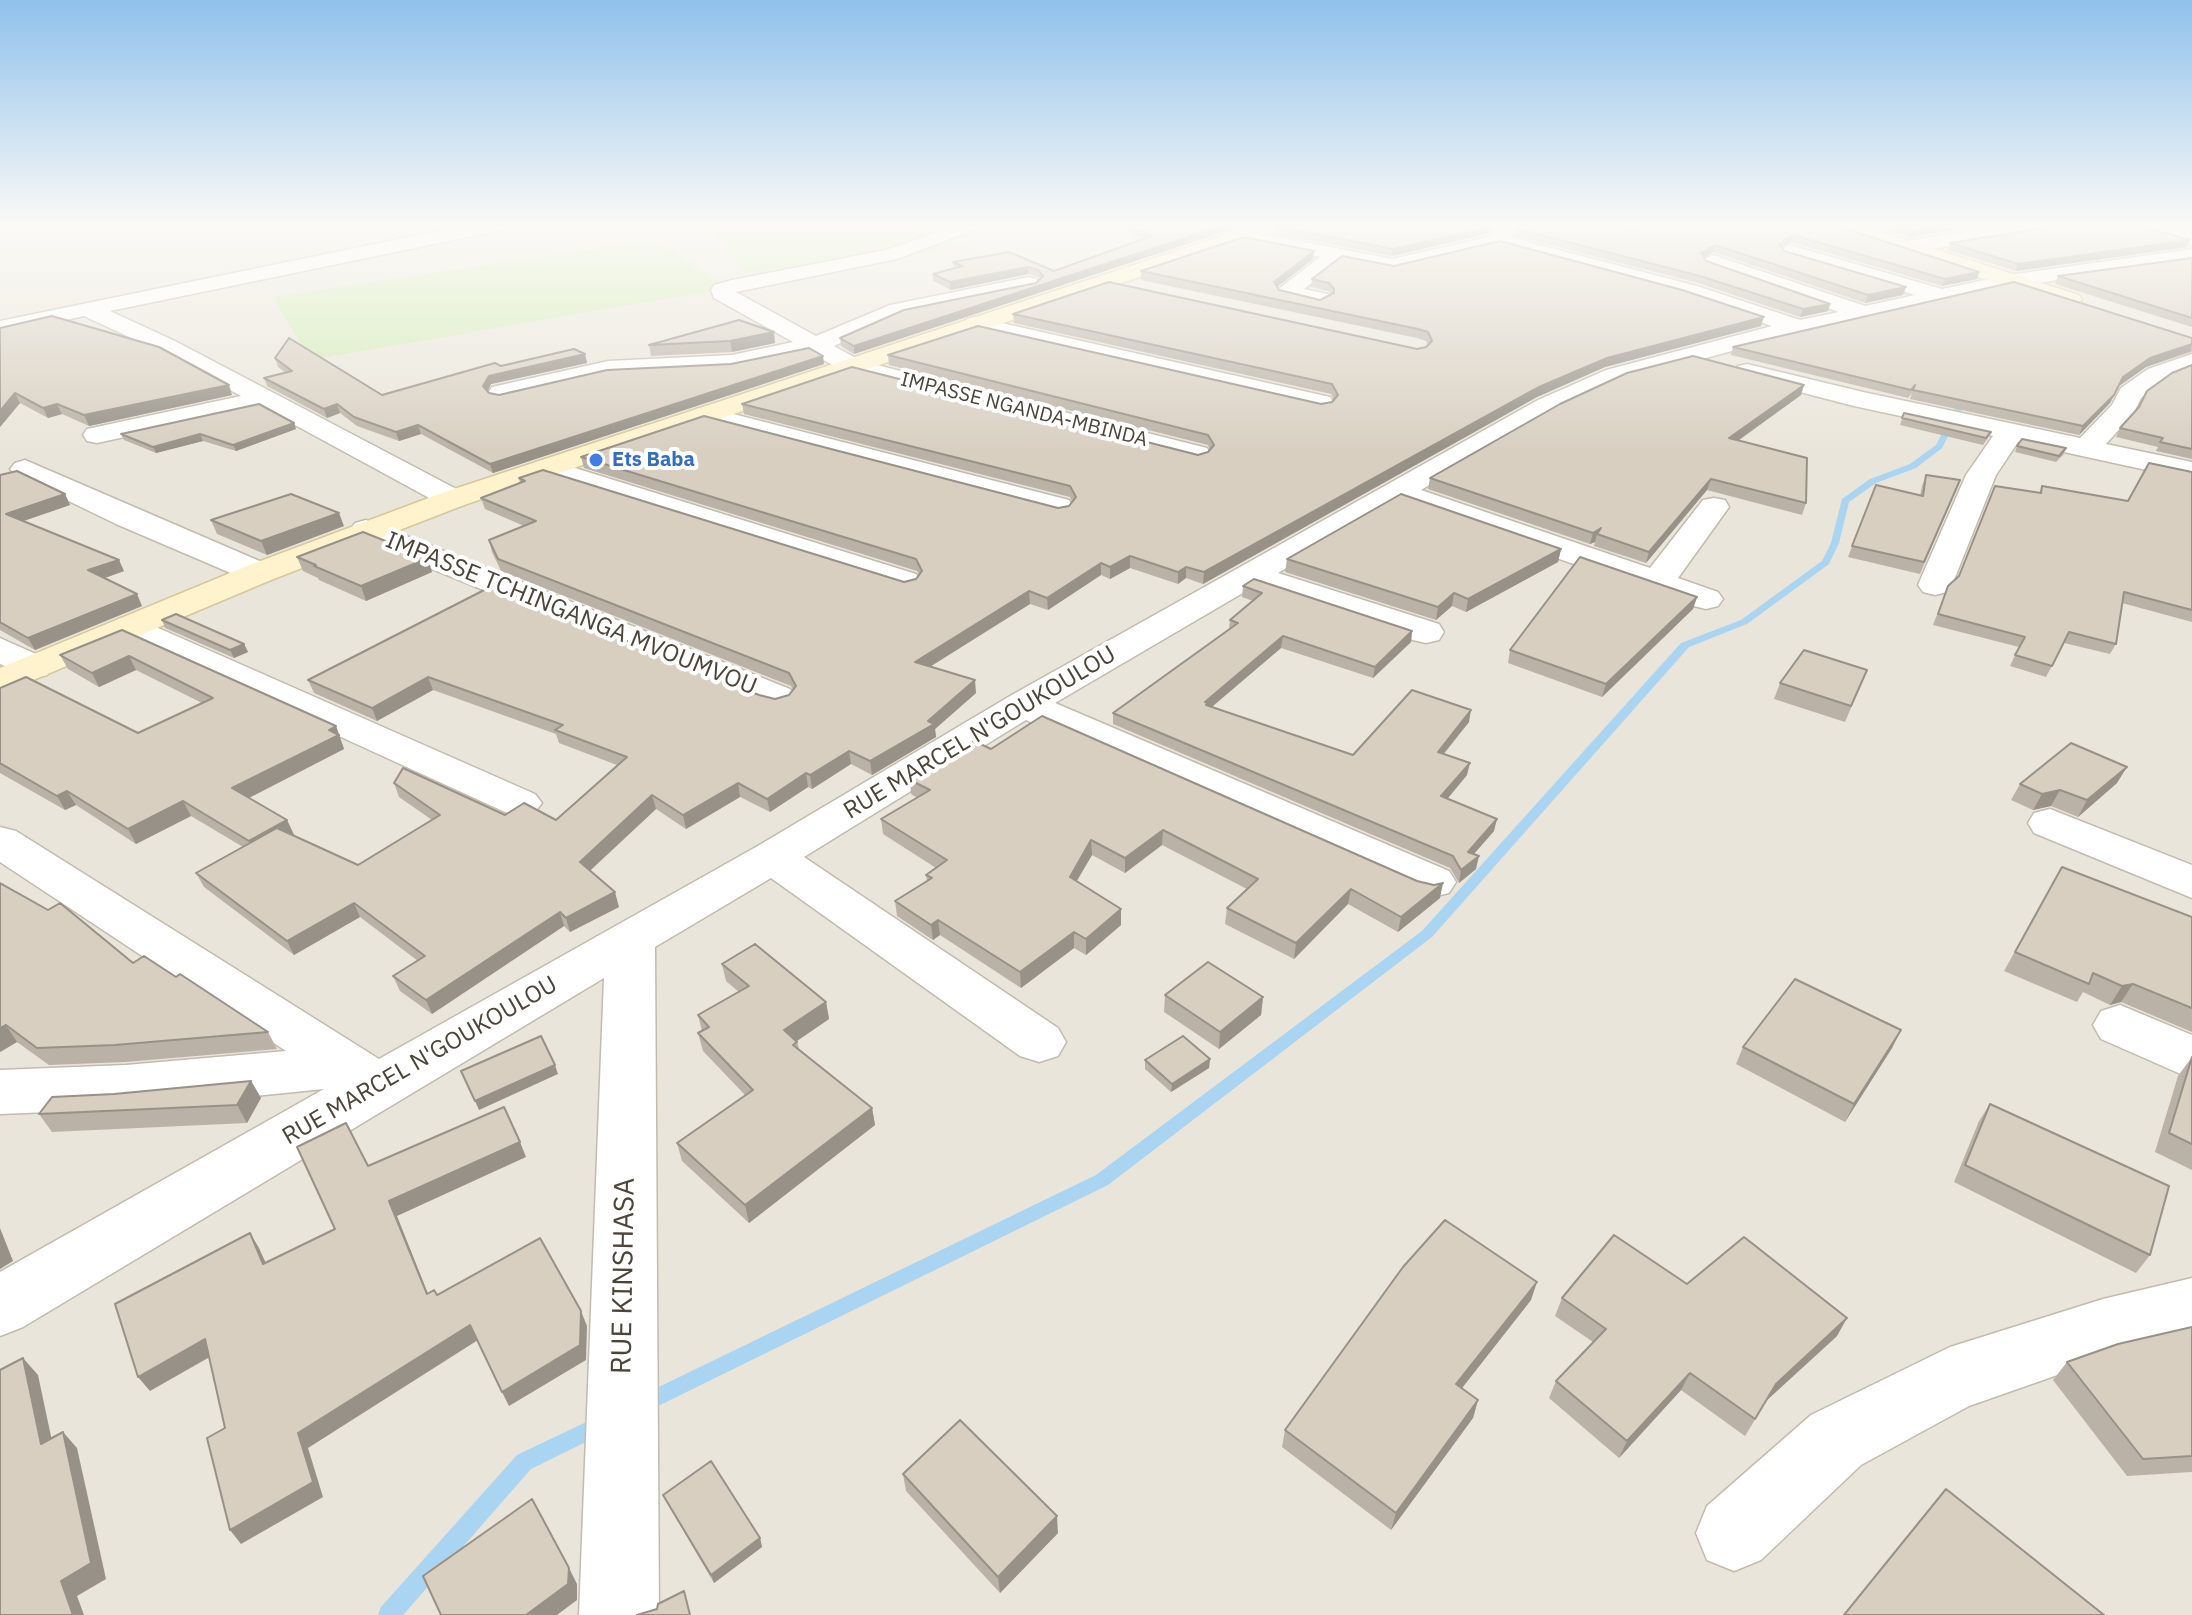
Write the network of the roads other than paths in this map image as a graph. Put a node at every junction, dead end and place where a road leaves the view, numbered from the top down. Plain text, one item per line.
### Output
1 (133, 299) edge
2 (733, 299) edge
3 (950, 299) edge
4 (1049, 299) edge
5 (1714, 299) edge
6 (1824, 299) edge
7 (1925, 299) edge
8 (2068, 299) edge
9 (2093, 307) edge
10 (87, 309) junction
11 (1864, 313) junction
12 (975, 324) junction
13 (0, 328) edge
14 (1800, 328) junction
15 (815, 345) junction
16 (1687, 354) junction
17 (2192, 361) edge
18 (852, 366) junction
19 (501, 393) edge
20 (265, 399) junction
21 (1321, 403) edge
22 (706, 415) junction
23 (2010, 432) junction
24 (97, 435) dead end
25 (2086, 449) junction
26 (1197, 454) edge
27 (546, 468) junction
28 (25, 469) dead end
29 (2192, 471) edge
30 (1393, 491) junction
31 (453, 499) junction
32 (1058, 507) edge
33 (1714, 507) dead end
34 (366, 530) junction
35 (259, 573) junction
36 (1249, 575) junction
37 (904, 581) edge
38 (1658, 581) junction
39 (1935, 585) dead end
40 (1706, 599) dead end
41 (131, 627) junction
42 (1426, 632) dead end
43 (0, 649) edge
44 (34, 667) junction
45 (0, 682) edge
46 (776, 697) edge
47 (1024, 704) junction
48 (520, 803) edge
49 (2050, 823) dead end
50 (0, 841) edge
51 (772, 857) junction
52 (1432, 882) edge
53 (2192, 883) edge
54 (630, 938) junction
55 (2120, 1025) dead end
56 (1039, 1042) dead end
57 (2192, 1058) edge
58 (363, 1077) junction
59 (0, 1092) edge
60 (0, 1306) edge
61 (2192, 1308) edge
62 (1734, 1533) dead end
63 (619, 1615) edge

1 - 10 street
2 - 15 street, IMPASSE NGANDA-MBINDA
3 - 15 street
4 - 12 street
5 - 14 street
6 - 11 street
7 - 11 street, RUE MARCEL N'GOUKOULOU
8 - 9 street
10 - 13 street
10 - 20 street
11 - 14 street, RUE MARCEL N'GOUKOULOU
12 - 18 street
12 - 21 street
14 - 16 street, RUE MARCEL N'GOUKOULOU
15 - 18 street, IMPASSE NGANDA-MBINDA
15 - 19 street
16 - 23 street
16 - 30 street, RUE MARCEL N'GOUKOULOU
17 - 25 street
18 - 22 street
18 - 26 street, IMPASSE NGANDA-MBINDA
20 - 24 street
20 - 31 street
22 - 27 street
22 - 32 street
23 - 25 street
23 - 39 street
25 - 29 street
27 - 31 street
27 - 37 street
28 - 35 street
30 - 36 street, RUE MARCEL N'GOUKOULOU
30 - 38 street
31 - 34 street
33 - 38 street
34 - 35 street
34 - 46 street, IMPASSE TCHINGANGA MVOUMVOU
35 - 41 street
36 - 42 street
36 - 47 street, RUE MARCEL N'GOUKOULOU
38 - 40 street
41 - 44 street
41 - 48 street
43 - 44 street
44 - 45 street
47 - 51 street, RUE MARCEL N'GOUKOULOU
47 - 52 street
49 - 53 street
50 - 58 street
51 - 54 street, RUE MARCEL N'GOUKOULOU
51 - 56 street
54 - 58 street, RUE MARCEL N'GOUKOULOU
54 - 63 street, RUE KINSHASA
55 - 57 street
58 - 59 street
58 - 60 street, RUE MARCEL N'GOUKOULOU
61 - 62 street

